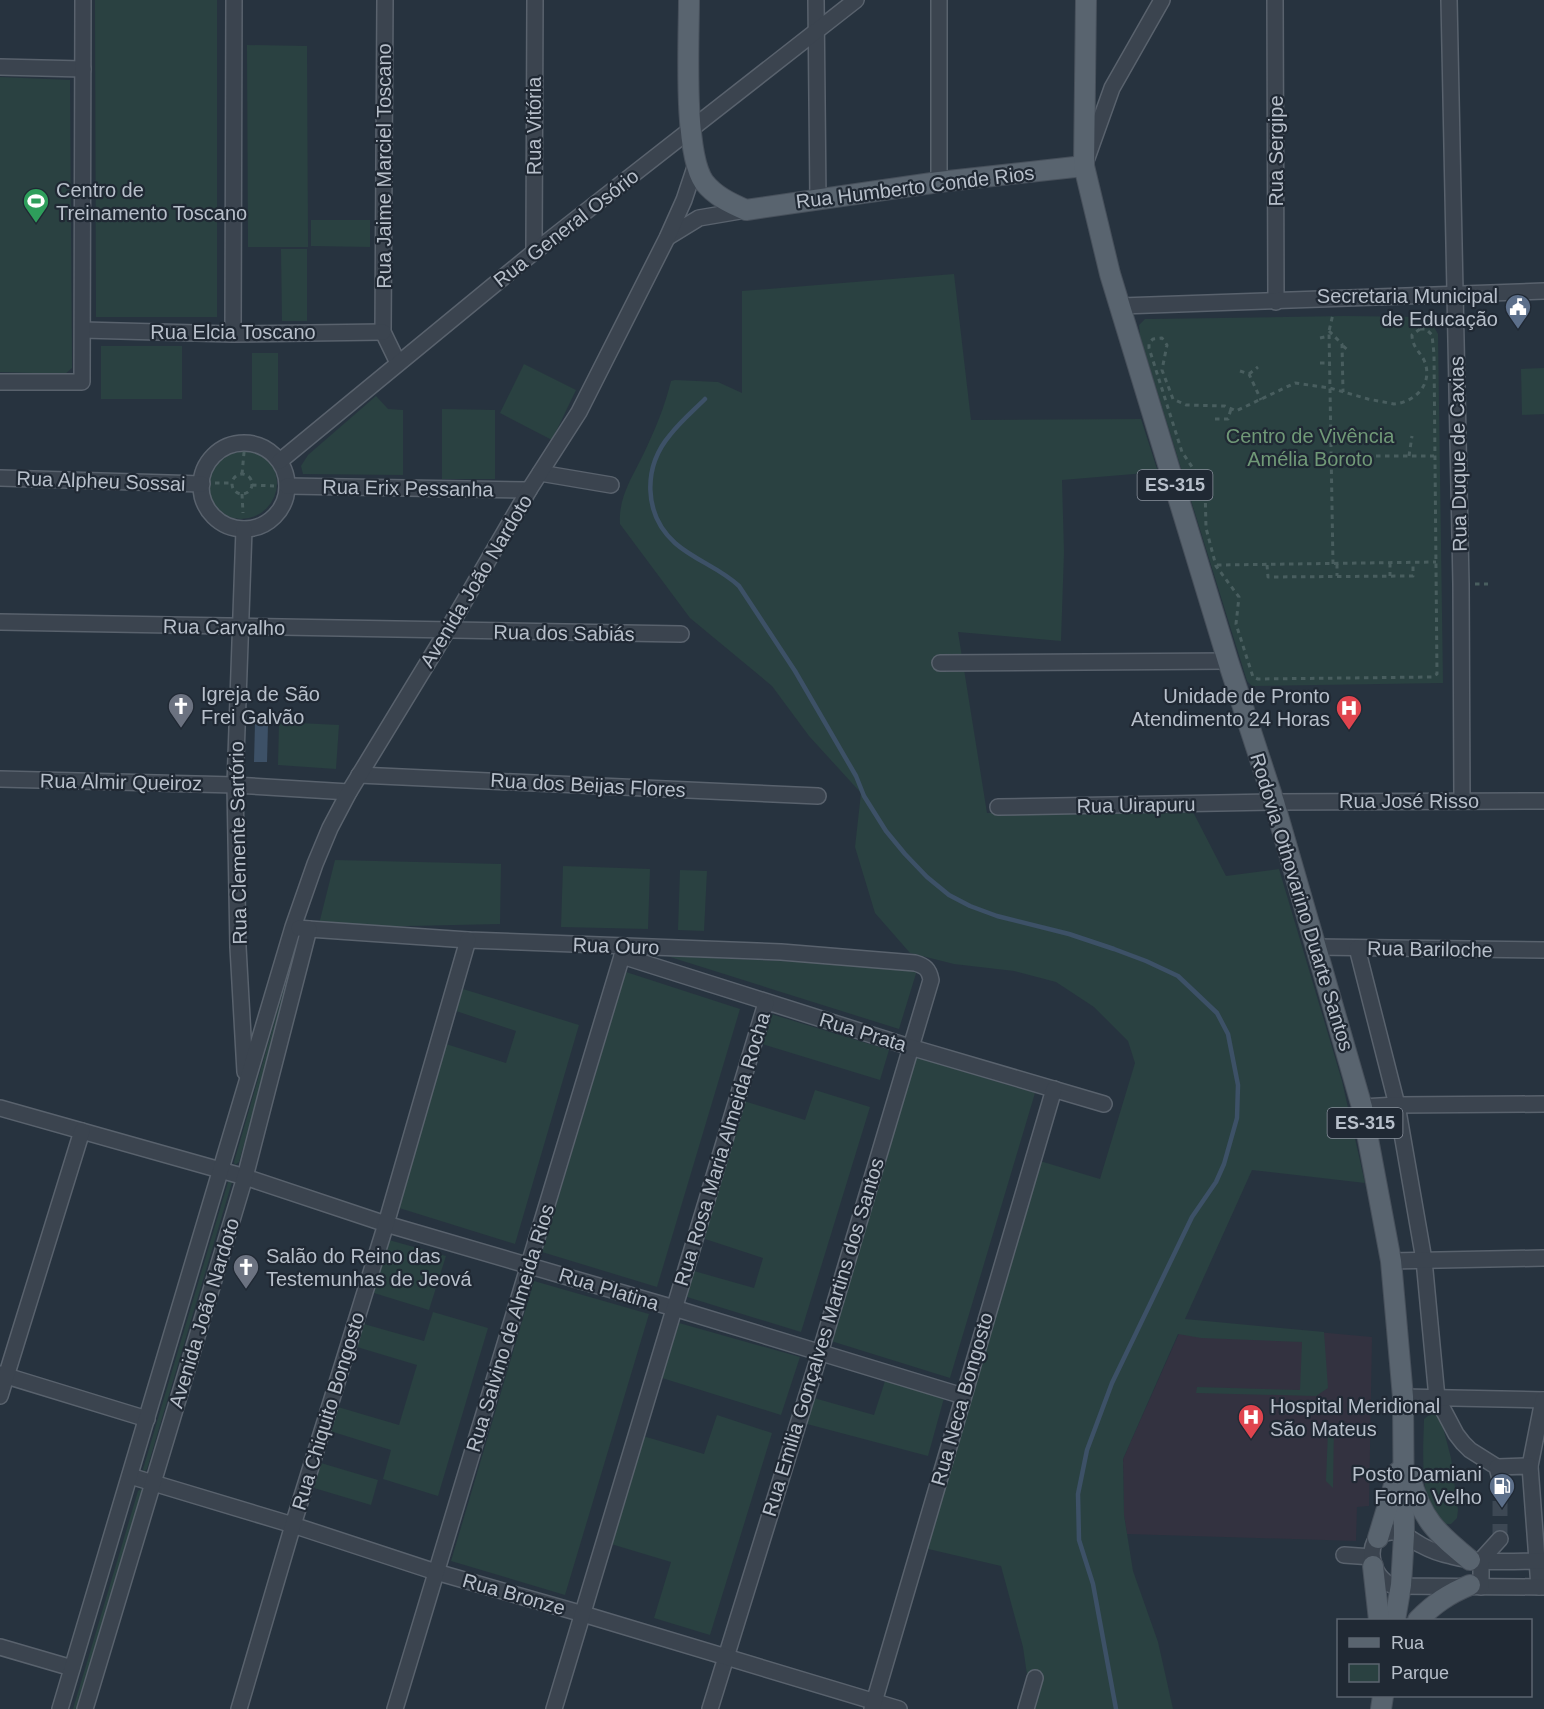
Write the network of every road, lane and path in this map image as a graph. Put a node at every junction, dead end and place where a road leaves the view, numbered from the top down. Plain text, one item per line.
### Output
1 (83, 0) edge
2 (234, 0) edge
3 (385, 0) edge
4 (535, 0) edge
5 (689, 0) edge
6 (816, 0) edge
7 (856, 0) edge
8 (939, 0) edge
9 (1086, 0) edge
10 (1162, 0) edge
11 (1275, 0) edge
12 (1449, 0) edge
13 (816, 31) junction
14 (0, 67) edge
15 (83, 69) junction
16 (1086, 85) junction
17 (1112, 88) junction
18 (690, 130) junction
19 (696, 164) junction
20 (1084, 166) junction
21 (939, 182) junction
22 (818, 200) junction
23 (746, 210) junction
24 (667, 238) junction
25 (534, 252) junction
26 (1544, 291) edge
27 (1455, 293) junction
28 (1276, 302) junction
29 (1120, 306) junction
30 (1333, 314) dead end
31 (83, 330) junction
32 (1329, 331) junction
33 (383, 332) junction
34 (233, 334) junction
35 (1329, 336) junction
36 (1320, 338) dead end
37 (1342, 344) junction
38 (1349, 351) dead end
39 (398, 363) junction
40 (1320, 363) dead end
41 (1329, 363) junction
42 (1258, 367) dead end
43 (1240, 371) dead end
44 (1249, 374) junction
45 (0, 382) edge
46 (1330, 388) junction
47 (1343, 392) junction
48 (1261, 400) junction
49 (1231, 409) junction
50 (1215, 419) dead end
51 (1412, 436) dead end
52 (245, 442) junction
53 (1331, 456) junction
54 (1409, 456) junction
55 (1435, 456) junction
56 (280, 461) junction
57 (540, 473) junction
58 (243, 474) junction
59 (0, 478) edge
60 (202, 484) junction
61 (252, 485) junction
62 (610, 485) dead end
63 (287, 486) junction
64 (529, 490) junction
65 (242, 494) junction
66 (244, 529) junction
67 (1436, 562) junction
68 (1390, 563) junction
69 (1413, 563) junction
70 (1215, 564) junction
71 (1335, 564) junction
72 (1267, 565) junction
73 (1337, 576) junction
74 (1390, 576) junction
75 (0, 622) edge
76 (240, 627) junction
77 (447, 631) junction
78 (681, 634) dead end
79 (1228, 661) junction
80 (940, 663) dead end
81 (359, 775) junction
82 (0, 779) edge
83 (234, 785) junction
84 (349, 792) junction
85 (818, 796) dead end
86 (1462, 801) junction
87 (1544, 801) edge
88 (1274, 802) junction
89 (998, 807) dead end
90 (293, 927) junction
91 (309, 929) junction
92 (468, 940) junction
93 (1316, 947) junction
94 (1357, 948) junction
95 (1544, 950) edge
96 (623, 951) junction
97 (923, 966) joint
98 (766, 1003) junction
99 (910, 1047) junction
100 (246, 1084) junction
101 (1054, 1089) junction
102 (1104, 1104) dead end
103 (1544, 1104) edge
104 (1397, 1105) junction
105 (1362, 1107) junction
106 (0, 1108) edge
107 (82, 1131) junction
108 (221, 1170) junction
109 (245, 1177) junction
110 (386, 1224) junction
111 (1544, 1258) edge
112 (1424, 1260) junction
113 (1391, 1261) junction
114 (530, 1265) junction
115 (674, 1308) junction
116 (820, 1353) junction
117 (3, 1375) edge
118 (0, 1396) edge
119 (963, 1396) junction
120 (1403, 1397) junction
121 (1437, 1398) junction
122 (1543, 1401) edge
123 (147, 1419) junction
124 (1403, 1455) junction
125 (1530, 1466) junction
126 (130, 1476) junction
127 (152, 1483) junction
128 (293, 1525) junction
129 (1404, 1534) junction
130 (1500, 1539) dead end
131 (1374, 1554) junction
132 (1344, 1555) dead end
133 (1475, 1560) junction
134 (1540, 1561) edge
135 (436, 1572) junction
136 (1401, 1586) junction
137 (1476, 1586) junction
138 (1541, 1587) edge
139 (583, 1614) junction
140 (1380, 1619) edge
141 (1395, 1619) edge
142 (1419, 1619) edge
143 (0, 1647) edge
144 (725, 1657) junction
145 (72, 1668) junction
146 (1035, 1678) dead end
147 (873, 1705) edge
148 (60, 1709) edge
149 (85, 1709) edge
150 (239, 1709) edge
151 (395, 1709) edge
152 (554, 1709) edge
153 (710, 1709) edge
154 (898, 1709) edge
155 (1026, 1709) edge

1 - 15 street
2 - 34 street
3 - 33 street, Rua Jaime Marciel Toscano
4 - 25 street, Rua Vitória
5 - 18 main road
6 - 13 street
7 - 13 street, Rua General Osório
8 - 21 street
9 - 16 main road, ES-315
10 - 17 street
11 - 28 street, Rua Sergipe
12 - 27 street, Rua Duque de Caxias
13 - 18 street, Rua General Osório
13 - 22 street
14 - 15 street
15 - 31 street
16 - 17 street
16 - 20 main road, ES-315
17 - 20 street
18 - 19 main road
18 - 25 street, Rua General Osório
19 - 23 main road
19 - 24 street, Avenida João Nardoto
20 - 21 main road, Rua Humberto Conde Rios
20 - 29 main road, Rodovia Othovarino Duarte Santos / ES-315
21 - 22 main road, Rua Humberto Conde Rios
22 - 23 main road, Rua Humberto Conde Rios
23 - 24 street
24 - 57 street, Avenida João Nardoto
25 - 39 street, Rua General Osório
26 - 27 street
27 - 28 street
27 - 86 street, Rua Duque de Caxias
28 - 29 street
29 - 79 main road, Rodovia Othovarino Duarte Santos / ES-315
30 - 32 path
31 - 34 street, Rua Elcia Toscano
31 - 45 street
32 - 35 path
32 - 37 path
33 - 34 street, Rua Elcia Toscano
33 - 39 street
35 - 36 path
35 - 41 path
37 - 38 path
37 - 47 path
39 - 56 street, Rua General Osório
40 - 41 path
41 - 46 path
42 - 44 path
43 - 44 path
44 - 48 path
46 - 47 path
46 - 48 path
46 - 53 path
47 - 55 path
48 - 49 path
49 - 50 path
49 - 70 path
51 - 54 path
52 - 56 street
52 - 58 path
52 - 60 street
53 - 54 path
53 - 71 path
54 - 55 path
55 - 67 path
56 - 63 street
57 - 62 street
57 - 64 street, Avenida João Nardoto
58 - 61 path
58 - 65 path
59 - 60 street, Rua Alpheu Sossai
60 - 66 street
61 - 63 path
61 - 65 path
63 - 64 street, Rua Erix Pessanha
63 - 66 street
64 - 77 street, Avenida João Nardoto
65 - 66 path
66 - 76 street, Rua Clemente Sartório
67 - 69 path
67 - 70 path
68 - 69 path
68 - 71 path
68 - 74 path
69 - 74 path
70 - 72 path
71 - 72 path
71 - 73 path
72 - 73 path
73 - 74 path
75 - 76 street, Rua Carvalho
76 - 77 street, Rua Carvalho
76 - 83 street, Rua Clemente Sartório
77 - 78 street, Rua dos Sabiás
77 - 81 street, Avenida João Nardoto
79 - 80 street
79 - 88 main road, Rodovia Othovarino Duarte Santos / ES-315
81 - 84 street, Avenida João Nardoto
81 - 85 street, Rua dos Beijas Flores
82 - 83 street, Rua Almir Queiroz
83 - 84 street, Rua Almir Queiroz
83 - 100 street, Rua Clemente Sartório
84 - 90 street, Avenida João Nardoto
86 - 87 street, Rua José Risso
86 - 88 street, Rua José Risso
88 - 89 street, Rua Uirapuru
88 - 93 main road, Rodovia Othovarino Duarte Santos / ES-315
90 - 91 street
90 - 100 street, Avenida João Nardoto
91 - 92 street, Rua Ouro
91 - 109 street, Avenida João Nardoto
92 - 96 street, Rua Ouro
92 - 110 street, Rua Chiquito Bongosto
93 - 94 street, Rua Bariloche
93 - 105 main road, Rodovia Othovarino Duarte Santos / ES-315
94 - 95 street, Rua Bariloche
94 - 104 street
96 - 97 street, Rua Ouro
96 - 98 street, Rua Prata
96 - 114 street, Rua Salvino de Almeida Rios
97 - 99 street, Rua Emilia Gonçalves Martins dos Santos
98 - 99 street, Rua Prata
98 - 115 street, Rua Rosa Maria Almeida Rocha
99 - 101 street, Rua Prata
99 - 116 street, Rua Emilia Gonçalves Martins dos Santos
100 - 108 street, Avenida João Nardoto
101 - 102 street, Rua Prata
101 - 119 street, Rua Neca Bongosto
103 - 104 street
104 - 105 street
104 - 112 street
105 - 113 main road, Rodovia Othovarino Duarte Santos / ES-315
106 - 107 street, Rua Platina
107 - 108 street, Rua Platina
107 - 117 street
108 - 109 street, Rua Platina
108 - 123 street, Avenida João Nardoto
109 - 110 street, Rua Platina
109 - 127 street, Avenida João Nardoto
110 - 114 street, Rua Platina
110 - 128 street, Rua Chiquito Bongosto
111 - 112 street
112 - 113 street
112 - 121 street
113 - 120 main road, Rodovia Othovarino Duarte Santos / ES-315
114 - 115 street, Rua Platina
114 - 135 street, Rua Salvino de Almeida Rios
115 - 116 street, Rua Platina
115 - 139 street, Rua Rosa Maria Almeida Rocha
116 - 119 street, Rua Platina
116 - 144 street, Rua Emilia Gonçalves Martins dos Santos
117 - 118 street
117 - 123 street
119 - 147 street, Rua Neca Bongosto
120 - 121 street
120 - 124 main road, Rodovia Othovarino Duarte Santos / ES-315
121 - 122 street
121 - 125 street
122 - 125 street
123 - 126 street, Avenida João Nardoto
124 - 129 main road, Rodovia Othovarino Duarte Santos / ES-315
124 - 131 main road
124 - 133 main road
125 - 134 street
126 - 127 street, Rua Bronze
126 - 145 street, Avenida João Nardoto
127 - 128 street, Rua Bronze
127 - 149 street, Avenida João Nardoto
128 - 135 street, Rua Bronze
128 - 150 street, Rua Chiquito Bongosto
129 - 131 street
129 - 133 street
129 - 136 main road, Rodovia Othovarino Duarte Santos / ES-315
130 - 133 street
131 - 132 street
131 - 136 street
131 - 140 main road
133 - 134 street
133 - 137 street
134 - 138 street
135 - 139 street, Rua Bronze
135 - 151 street, Rua Salvino de Almeida Rios
136 - 137 street
136 - 141 main road, Rodovia Othovarino Duarte Santos / ES-315
137 - 138 street
137 - 142 main road
139 - 144 street, Rua Bronze
139 - 152 street, Rua Rosa Maria Almeida Rocha
143 - 145 street
144 - 147 street, Rua Bronze
144 - 153 street, Rua Emilia Gonçalves Martins dos Santos
145 - 148 street, Avenida João Nardoto
146 - 155 street
147 - 154 street, Rua Bronze

